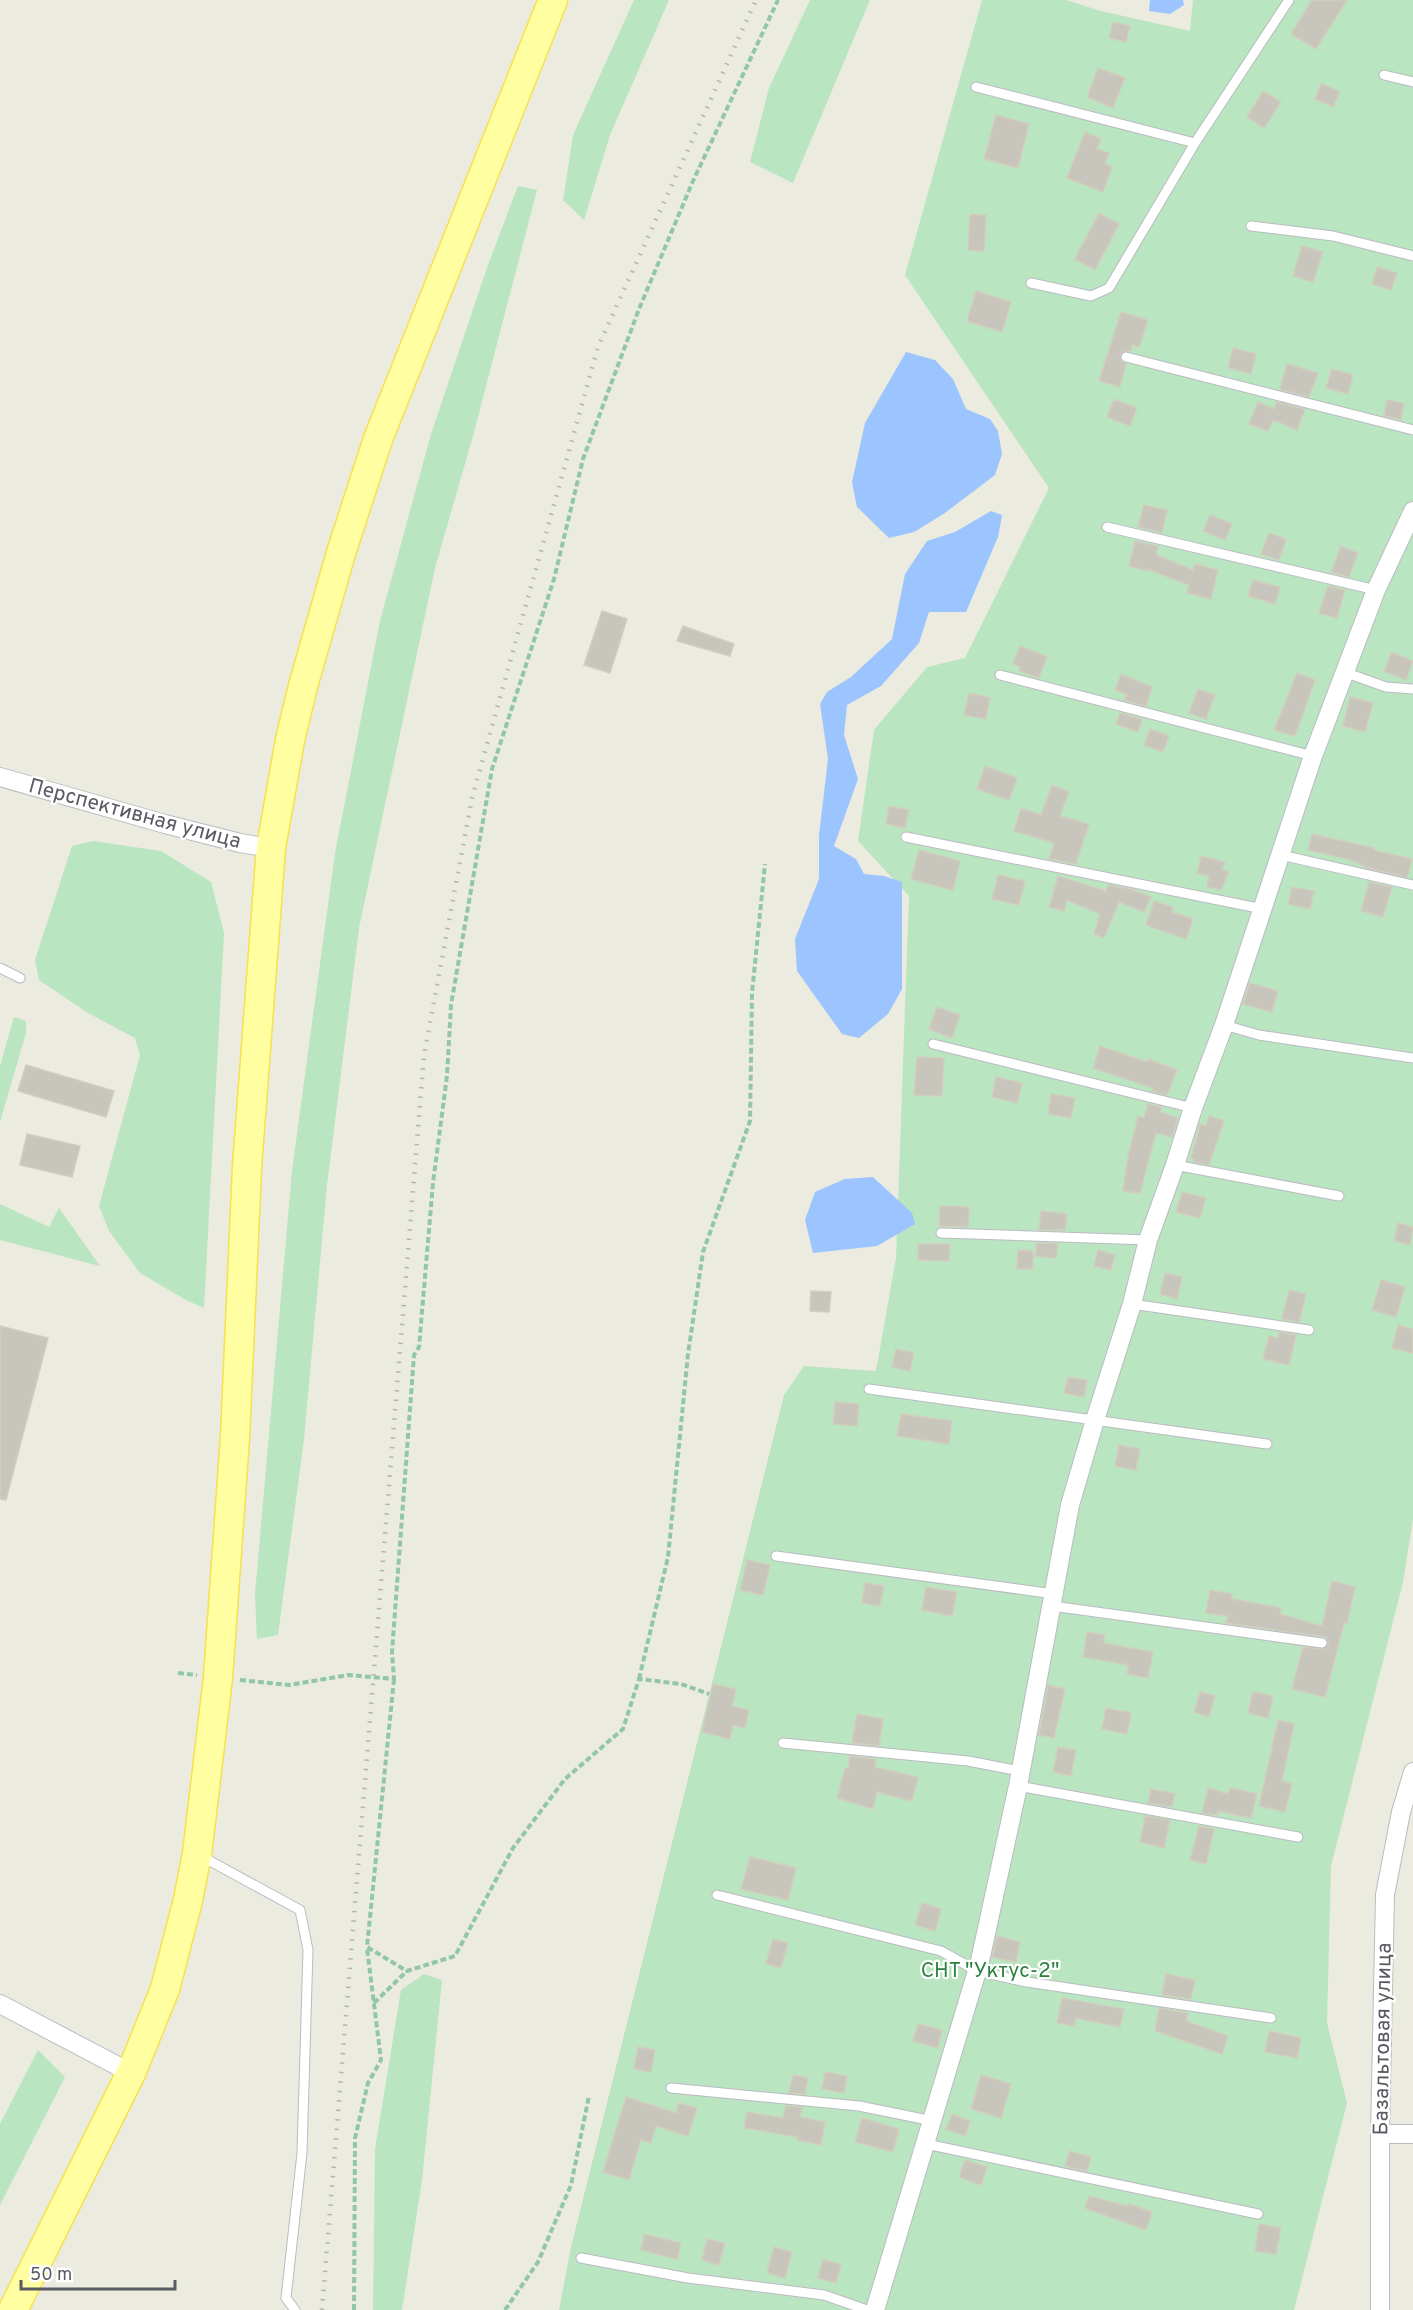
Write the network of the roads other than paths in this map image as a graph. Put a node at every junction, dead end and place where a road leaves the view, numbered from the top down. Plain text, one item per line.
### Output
1 (553, 0) edge
2 (1290, 0) edge
3 (1384, 75) dead end
4 (1413, 82) edge
5 (976, 87) dead end
6 (1195, 143) junction
7 (1251, 226) dead end
8 (1413, 256) edge
9 (1031, 283) dead end
10 (1126, 357) dead end
11 (1413, 430) edge
12 (1413, 513) edge
13 (1107, 527) dead end
14 (1376, 590) junction
15 (1344, 672) junction
16 (1000, 675) dead end
17 (1413, 689) edge
18 (1313, 756) junction
19 (0, 777) edge
20 (906, 837) dead end
21 (272, 848) junction
22 (1281, 855) junction
23 (1413, 885) edge
24 (1263, 909) junction
25 (0, 968) edge
26 (20, 978) dead end
27 (1224, 1025) junction
28 (933, 1044) dead end
29 (1413, 1058) edge
30 (1192, 1108) junction
31 (1175, 1165) junction
32 (1339, 1196) dead end
33 (940, 1233) dead end
34 (1148, 1240) junction
35 (1132, 1304) junction
36 (1308, 1330) dead end
37 (869, 1389) dead end
38 (1095, 1420) junction
39 (1267, 1444) dead end
40 (776, 1556) dead end
41 (1053, 1600) junction
42 (1322, 1642) dead end
43 (783, 1743) dead end
44 (1413, 1772) edge
45 (1019, 1778) junction
46 (1407, 1811) edge
47 (1298, 1837) dead end
48 (197, 1854) junction
49 (717, 1895) dead end
50 (977, 1971) junction
51 (0, 2004) edge
52 (1271, 2018) dead end
53 (131, 2073) junction
54 (671, 2088) dead end
55 (933, 2121) junction
56 (1380, 2134) junction
57 (1413, 2134) edge
58 (926, 2144) junction
59 (1258, 2214) dead end
60 (581, 2258) dead end
61 (14, 2308) edge
62 (295, 2310) edge
63 (867, 2310) edge
64 (875, 2310) edge
65 (1380, 2310) edge

1 - 21 main road
2 - 6 lane
3 - 4 lane
5 - 6 lane
6 - 9 lane
7 - 8 lane
10 - 11 lane
12 - 14 street
13 - 14 lane
14 - 15 street
15 - 17 lane
15 - 18 street
16 - 18 lane
18 - 22 street
19 - 21 street, Перспективная улица
20 - 24 lane
21 - 48 main road
22 - 23 lane
22 - 24 street
24 - 27 street
25 - 26 lane
27 - 29 lane
27 - 30 street
28 - 30 lane
30 - 31 street
31 - 32 lane
31 - 34 street
33 - 34 lane
34 - 35 street
35 - 36 lane
35 - 38 street
37 - 38 lane
38 - 39 lane
38 - 41 street
40 - 41 lane
41 - 42 lane
41 - 45 street
43 - 45 lane
44 - 46 street, Базальтовая улица
45 - 47 lane
45 - 50 street
46 - 56 street, Базальтовая улица
48 - 53 main road
48 - 62 lane
49 - 50 lane
50 - 52 lane
50 - 55 street
51 - 53 street
53 - 61 main road
54 - 55 lane
55 - 58 street
56 - 57 street
56 - 65 street, Базальтовая улица
58 - 59 lane
58 - 64 street
60 - 63 lane

